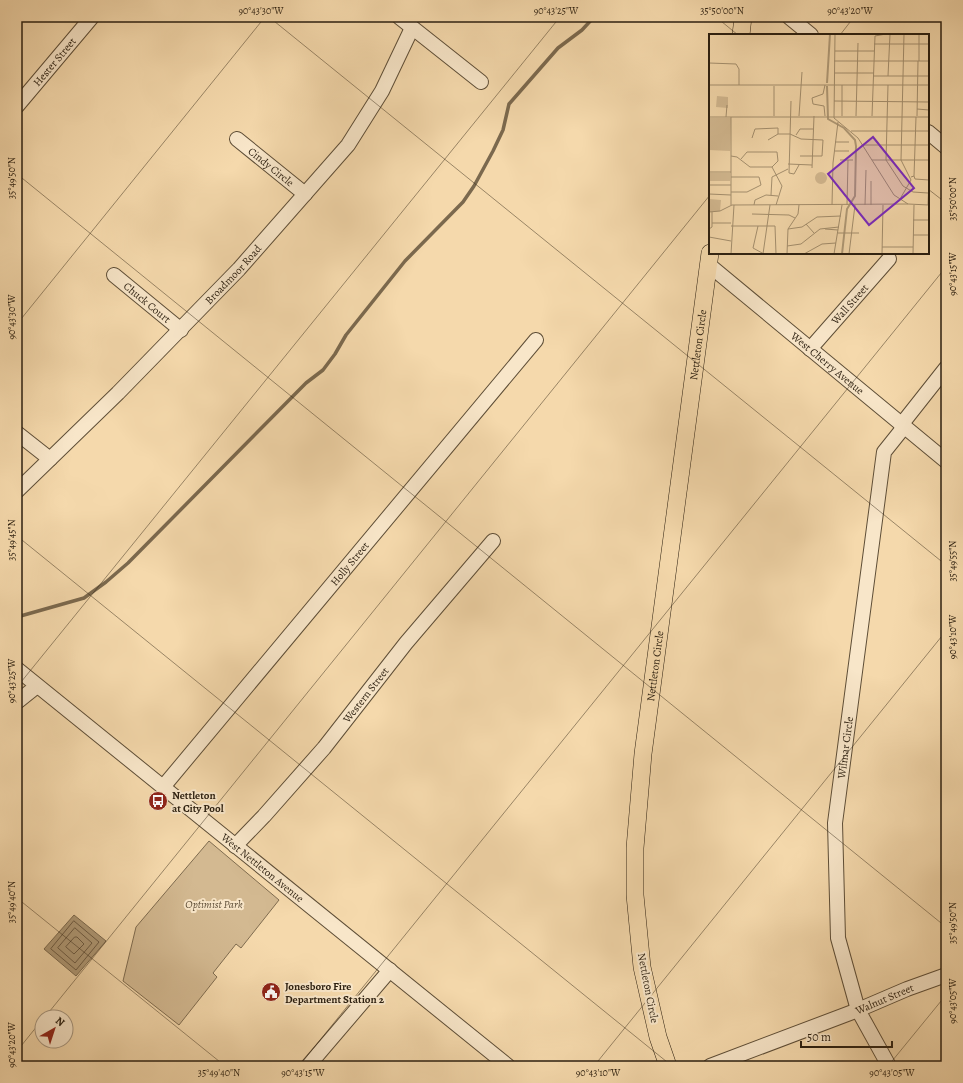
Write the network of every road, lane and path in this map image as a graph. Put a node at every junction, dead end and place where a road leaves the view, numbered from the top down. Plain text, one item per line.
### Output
1 (92, 17) edge
2 (399, 17) edge
3 (743, 17) edge
4 (789, 17) edge
5 (412, 28) junction
6 (741, 34) edge
7 (810, 34) edge
8 (481, 82) dead end
9 (17, 106) edge
10 (929, 133) edge
11 (237, 139) dead end
12 (946, 147) edge
13 (305, 194) junction
14 (889, 258) dead end
15 (709, 259) edge
16 (114, 275) dead end
17 (181, 330) junction
18 (536, 340) dead end
19 (810, 349) junction
20 (946, 368) edge
21 (903, 426) junction
22 (17, 433) edge
23 (50, 459) junction
24 (946, 461) edge
25 (17, 491) edge
26 (493, 541) dead end
27 (17, 669) edge
28 (37, 686) junction
29 (17, 702) edge
30 (163, 787) junction
31 (235, 846) junction
32 (390, 970) junction
33 (946, 975) edge
34 (858, 1010) junction
35 (308, 1066) edge
36 (508, 1066) edge
37 (668, 1066) edge
38 (710, 1066) edge
39 (888, 1066) edge

1 - 9 street, Hester Street
2 - 5 street
3 - 6 main road
4 - 7 street
5 - 8 street
5 - 13 street, Broadmoor Road
10 - 12 street
11 - 13 street, Cindy Circle
13 - 17 street, Broadmoor Road
14 - 19 street, Wall Street
15 - 19 street, West Cherry Avenue
15 - 37 main road, Nettleton Circle
16 - 17 street, Chuck Court
17 - 23 street, Broadmoor Road
18 - 30 street, Holly Street
19 - 21 street, West Cherry Avenue
20 - 21 street, Wilmar Circle
21 - 24 street, West Cherry Avenue
21 - 34 street, Wilmar Circle
22 - 23 street
23 - 25 street, Broadmoor Road
26 - 31 street, Western Street
27 - 28 street, West Nettleton Avenue
28 - 29 street
28 - 30 street, West Nettleton Avenue
30 - 31 street, West Nettleton Avenue
31 - 32 street, West Nettleton Avenue
32 - 35 street
32 - 36 street, West Nettleton Avenue
33 - 34 street, Walnut Street
34 - 38 street, Walnut Street
34 - 39 street, Wilmar Circle

